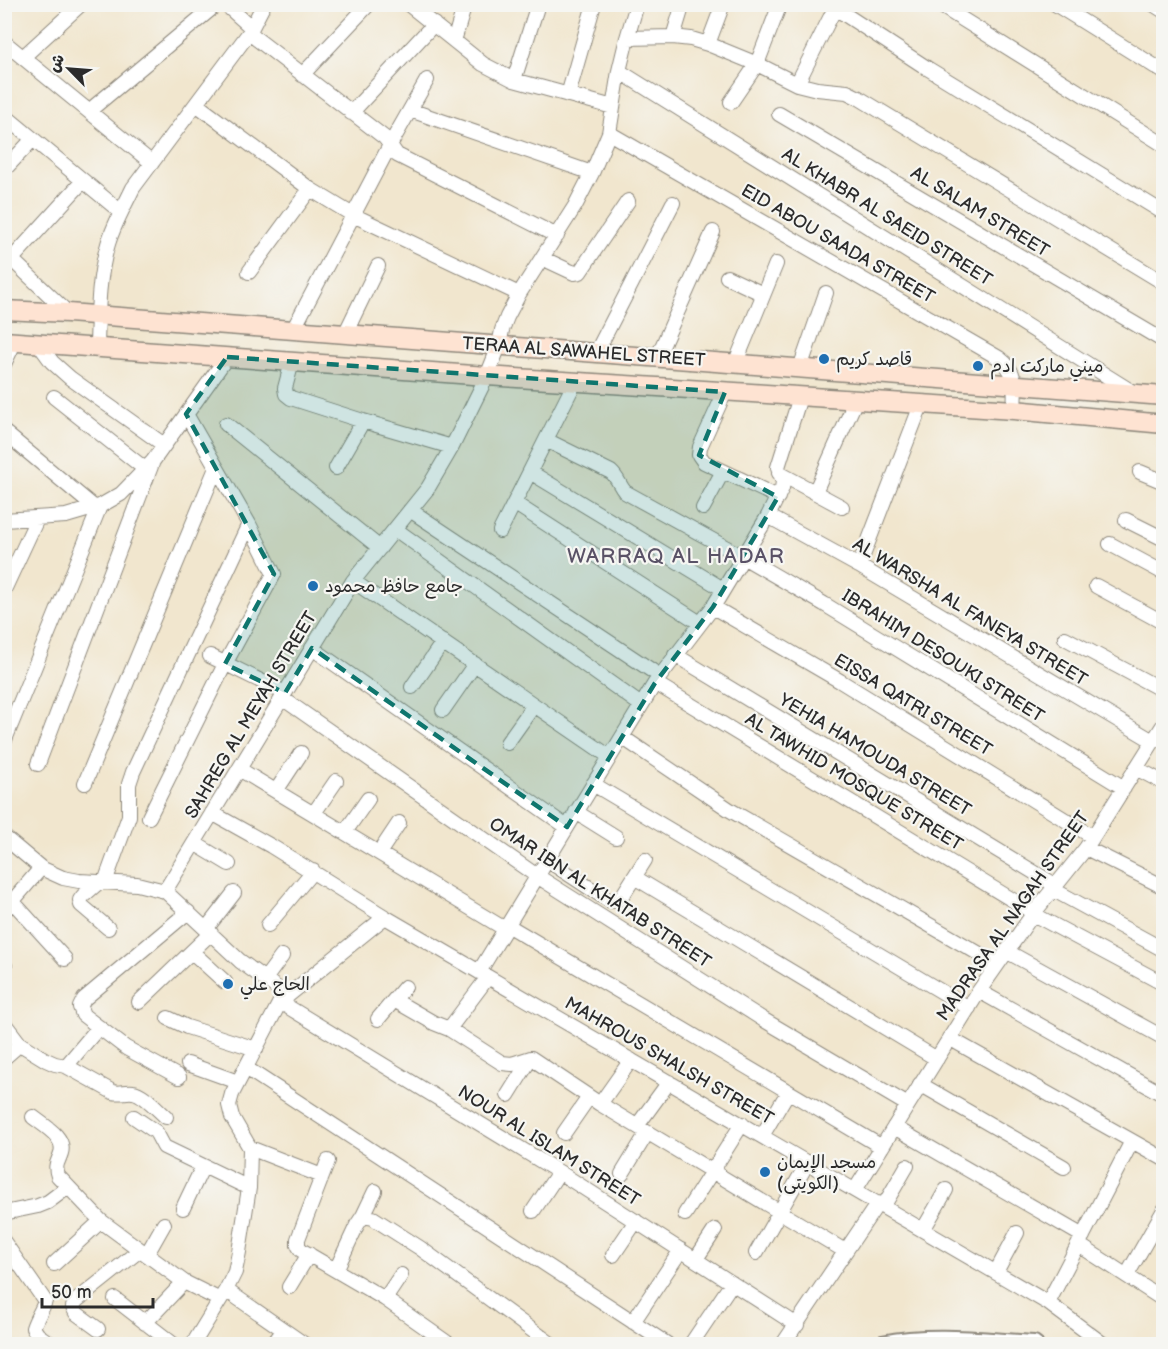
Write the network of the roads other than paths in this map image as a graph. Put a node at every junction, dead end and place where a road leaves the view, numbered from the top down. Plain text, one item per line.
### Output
1 (81, 4) edge
2 (218, 4) edge
3 (225, 4) edge
4 (264, 4) edge
5 (369, 4) edge
6 (408, 4) edge
7 (465, 4) edge
8 (538, 4) edge
9 (594, 4) edge
10 (638, 4) edge
11 (683, 4) edge
12 (723, 4) edge
13 (780, 4) edge
14 (938, 4) edge
15 (1054, 4) edge
16 (1154, 4) edge
17 (836, 6) edge
18 (1164, 11) edge
19 (434, 24) junction
20 (251, 30) junction
21 (673, 37) junction
22 (627, 38) junction
23 (454, 41) junction
24 (4, 42) edge
25 (708, 44) junction
26 (23, 57) junction
27 (757, 64) junction
28 (619, 71) junction
29 (1164, 72) edge
30 (302, 75) junction
31 (427, 80) dead end
32 (514, 80) junction
33 (797, 84) junction
34 (568, 95) junction
35 (731, 102) dead end
36 (196, 104) junction
37 (613, 107) junction
38 (410, 110) junction
39 (89, 111) junction
40 (351, 112) junction
41 (779, 114) dead end
42 (4, 115) edge
43 (609, 133) junction
44 (33, 139) junction
45 (390, 145) junction
46 (1164, 145) edge
47 (152, 163) junction
48 (4, 170) edge
49 (592, 174) junction
50 (83, 181) junction
51 (310, 189) junction
52 (628, 201) dead end
53 (674, 203) dead end
54 (121, 212) junction
55 (1164, 213) edge
56 (353, 215) junction
57 (713, 232) dead end
58 (557, 236) junction
59 (8, 256) edge
60 (542, 258) junction
61 (776, 264) dead end
62 (378, 266) dead end
63 (249, 272) dead end
64 (727, 277) dead end
65 (1164, 283) edge
66 (826, 293) dead end
67 (519, 294) junction
68 (763, 294) junction
69 (4, 310) edge
70 (68, 313) junction
71 (98, 316) junction
72 (293, 330) junction
73 (345, 334) junction
74 (10, 341) edge
75 (1164, 341) edge
76 (38, 343) junction
77 (499, 346) junction
78 (97, 347) junction
79 (596, 353) junction
80 (226, 357) junction
81 (657, 358) junction
82 (292, 362) junction
83 (4, 364) edge
84 (735, 364) junction
85 (800, 368) junction
86 (487, 376) junction
87 (575, 382) junction
88 (1015, 385) junction
89 (725, 392) junction
90 (1135, 394) junction
91 (800, 396) junction
92 (1164, 396) edge
93 (54, 397) dead end
94 (856, 400) junction
95 (921, 405) junction
96 (1014, 410) junction
97 (186, 414) junction
98 (363, 421) junction
99 (226, 424) dead end
100 (1164, 424) edge
101 (4, 432) edge
102 (546, 440) junction
103 (164, 445) junction
104 (452, 447) junction
105 (149, 465) junction
106 (216, 468) junction
107 (336, 468) dead end
108 (723, 471) junction
109 (530, 472) junction
110 (1140, 472) dead end
111 (779, 473) junction
112 (1164, 482) edge
113 (815, 492) junction
114 (778, 497) junction
115 (514, 503) junction
116 (97, 507) junction
117 (842, 507) dead end
118 (703, 508) dead end
119 (410, 510) junction
120 (768, 516) junction
121 (37, 519) junction
122 (4, 520) edge
123 (1126, 520) dead end
124 (249, 524) junction
125 (395, 529) junction
126 (500, 531) dead end
127 (1164, 539) edge
128 (1110, 544) dead end
129 (380, 548) junction
130 (743, 557) junction
131 (859, 566) junction
132 (1164, 573) edge
133 (353, 580) junction
134 (1096, 586) dead end
135 (723, 589) junction
136 (4, 590) edge
137 (713, 607) junction
138 (700, 623) junction
139 (1164, 623) edge
140 (1065, 638) dead end
141 (443, 642) junction
142 (312, 648) junction
143 (675, 655) junction
144 (210, 656) dead end
145 (225, 664) junction
146 (475, 664) junction
147 (657, 680) junction
148 (412, 687) dead end
149 (1164, 691) edge
150 (283, 696) junction
151 (534, 705) junction
152 (641, 705) junction
153 (443, 710) dead end
154 (1164, 724) edge
155 (622, 737) junction
156 (1153, 741) junction
157 (4, 742) edge
158 (507, 743) dead end
159 (301, 753) dead end
160 (610, 757) junction
161 (38, 764) dead end
162 (239, 768) junction
163 (1136, 768) junction
164 (336, 781) dead end
165 (85, 783) dead end
166 (1164, 783) edge
167 (594, 784) junction
168 (1124, 788) junction
169 (276, 791) junction
170 (368, 799) dead end
171 (576, 812) junction
172 (212, 813) junction
173 (314, 813) junction
174 (148, 817) dead end
175 (399, 823) dead end
176 (567, 827) junction
177 (345, 832) junction
178 (4, 837) edge
179 (616, 837) dead end
180 (1089, 842) junction
181 (194, 843) junction
182 (379, 853) junction
183 (547, 860) junction
184 (645, 860) dead end
185 (230, 864) dead end
186 (42, 868) junction
187 (313, 871) junction
188 (537, 876) junction
189 (634, 877) junction
190 (1161, 881) edge
191 (102, 882) junction
192 (1054, 887) junction
193 (165, 891) junction
194 (234, 893) dead end
195 (9, 907) edge
196 (188, 912) junction
197 (1034, 913) junction
198 (385, 916) junction
199 (268, 925) dead end
200 (108, 927) dead end
201 (506, 927) junction
202 (208, 931) junction
203 (1164, 950) edge
204 (1006, 951) junction
205 (192, 952) junction
206 (282, 956) dead end
207 (65, 959) dead end
208 (997, 964) junction
209 (483, 974) junction
210 (265, 979) junction
211 (225, 982) dead end
212 (1164, 984) edge
213 (405, 987) dead end
214 (979, 991) junction
215 (284, 999) junction
216 (394, 1000) junction
217 (140, 1002) dead end
218 (969, 1008) junction
219 (168, 1018) dead end
220 (378, 1019) dead end
221 (4, 1023) edge
222 (99, 1027) junction
223 (449, 1029) junction
224 (949, 1038) junction
225 (1164, 1038) edge
226 (20, 1044) junction
227 (256, 1048) junction
228 (4, 1058) edge
229 (531, 1058) junction
230 (937, 1059) junction
231 (632, 1060) junction
232 (188, 1064) dead end
233 (66, 1066) junction
234 (246, 1068) junction
235 (179, 1077) dead end
236 (238, 1082) junction
237 (669, 1082) junction
238 (920, 1084) junction
239 (788, 1092) junction
240 (508, 1095) dead end
241 (1164, 1095) edge
242 (595, 1101) junction
243 (908, 1105) junction
244 (33, 1117) dead end
245 (134, 1117) dead end
246 (166, 1117) dead end
247 (742, 1124) junction
248 (894, 1127) junction
249 (642, 1130) junction
250 (564, 1133) dead end
251 (762, 1136) junction
252 (1132, 1141) junction
253 (882, 1147) junction
254 (250, 1148) junction
255 (1164, 1159) edge
256 (328, 1161) dead end
257 (808, 1162) junction
258 (203, 1166) junction
259 (907, 1166) dead end
260 (1064, 1167) dead end
261 (559, 1172) junction
262 (712, 1172) junction
263 (622, 1174) dead end
264 (322, 1176) junction
265 (69, 1187) junction
266 (249, 1188) junction
267 (855, 1190) junction
268 (946, 1190) dead end
269 (375, 1191) dead end
270 (880, 1205) junction
271 (183, 1208) dead end
272 (533, 1210) dead end
273 (1164, 1210) edge
274 (779, 1212) junction
275 (4, 1213) edge
276 (685, 1214) dead end
277 (363, 1216) junction
278 (101, 1221) junction
279 (636, 1221) junction
280 (164, 1224) dead end
281 (715, 1230) dead end
282 (923, 1230) junction
283 (1017, 1233) dead end
284 (1081, 1240) junction
285 (4, 1242) edge
286 (681, 1250) junction
287 (846, 1251) junction
288 (143, 1252) junction
289 (756, 1253) dead end
290 (309, 1254) junction
291 (613, 1255) dead end
292 (696, 1259) junction
293 (54, 1264) dead end
294 (336, 1270) junction
295 (996, 1272) junction
296 (401, 1275) dead end
297 (1127, 1275) junction
298 (184, 1282) junction
299 (732, 1283) junction
300 (288, 1287) dead end
301 (223, 1295) junction
302 (115, 1299) dead end
303 (385, 1299) junction
304 (1164, 1300) edge
305 (1048, 1303) junction
306 (633, 1322) junction
307 (145, 1323) junction
308 (796, 1325) junction
309 (98, 1329) dead end
310 (284, 1330) junction
311 (928, 1341) edge
312 (962, 1342) edge
313 (51, 1344) edge
314 (173, 1344) edge
315 (193, 1344) edge
316 (273, 1344) edge
317 (304, 1344) edge
318 (449, 1344) edge
319 (551, 1344) edge
320 (668, 1344) edge
321 (691, 1344) edge
322 (783, 1344) edge
323 (882, 1344) edge
324 (1034, 1344) edge
325 (1104, 1344) edge

1 - 26 street
2 - 39 street
3 - 20 street
4 - 20 street
5 - 30 street
6 - 19 street
7 - 23 street
8 - 32 street
9 - 34 street
10 - 22 street, SAHREG AL MEYAH STREET
11 - 21 street
12 - 25 street
13 - 27 street
14 - 46 street
15 - 29 street
16 - 18 street
17 - 33 street
17 - 55 street
19 - 23 street
19 - 40 street
20 - 30 street
20 - 36 street
21 - 22 street
21 - 25 street
22 - 28 street, SAHREG AL MEYAH STREET
23 - 32 street
24 - 26 street
25 - 27 street
26 - 39 street
27 - 33 street
27 - 35 street
28 - 37 street, SAHREG AL MEYAH STREET
28 - 90 street, AL KHABR AL SAEID STREET
30 - 40 street
31 - 38 street
32 - 34 street
33 - 65 street
34 - 37 street
36 - 47 street
36 - 51 street
37 - 43 street, SAHREG AL MEYAH STREET
38 - 45 street
38 - 49 street
39 - 47 street
40 - 45 street
41 - 75 street, AL SALAM STREET
42 - 44 street
43 - 49 street, SAHREG AL MEYAH STREET
43 - 88 street, EID ABOU SAADA STREET
44 - 48 street
44 - 50 street
45 - 56 street
45 - 58 street
47 - 54 street
49 - 58 street, SAHREG AL MEYAH STREET
50 - 54 street
50 - 59 street
51 - 56 street
51 - 63 street
52 - 60 street
53 - 79 street
54 - 71 street
56 - 67 street
56 - 72 street
57 - 81 street
58 - 60 street, SAHREG AL MEYAH STREET
59 - 70 street
60 - 67 street, SAHREG AL MEYAH STREET
61 - 68 street
62 - 73 street
64 - 68 street
66 - 85 street
67 - 77 street, SAHREG AL MEYAH STREET
68 - 84 street
69 - 70 main road, TERAA AL SAWAHEL STREET
70 - 71 main road, TERAA AL SAWAHEL STREET
71 - 72 main road, TERAA AL SAWAHEL STREET
71 - 78 street
72 - 73 main road, TERAA AL SAWAHEL STREET
73 - 77 main road, TERAA AL SAWAHEL STREET
74 - 76 main road, TERAA AL SAWAHEL STREET
74 - 83 street
76 - 78 main road, TERAA AL SAWAHEL STREET
76 - 103 street
77 - 79 main road, TERAA AL SAWAHEL STREET
77 - 86 street, SAHREG AL MEYAH STREET
78 - 80 main road, TERAA AL SAWAHEL STREET
79 - 81 main road, TERAA AL SAWAHEL STREET
80 - 82 main road, TERAA AL SAWAHEL STREET
80 - 97 street
81 - 84 main road, TERAA AL SAWAHEL STREET
82 - 86 main road, TERAA AL SAWAHEL STREET
82 - 98 street
84 - 85 main road, TERAA AL SAWAHEL STREET
85 - 88 main road, TERAA AL SAWAHEL STREET
86 - 87 main road, TERAA AL SAWAHEL STREET
86 - 104 street, SAHREG AL MEYAH STREET
87 - 89 main road, TERAA AL SAWAHEL STREET
87 - 102 street
88 - 90 main road, TERAA AL SAWAHEL STREET
88 - 96 street
89 - 91 main road, TERAA AL SAWAHEL STREET
89 - 108 street
90 - 92 main road, TERAA AL SAWAHEL STREET
91 - 94 main road, TERAA AL SAWAHEL STREET
91 - 111 street
93 - 105 street
94 - 95 main road, TERAA AL SAWAHEL STREET
94 - 113 street
95 - 96 main road, TERAA AL SAWAHEL STREET
95 - 131 street
96 - 100 main road, TERAA AL SAWAHEL STREET
97 - 103 street
97 - 106 street
98 - 104 street
98 - 107 street
99 - 129 street
101 - 116 street
102 - 109 street
102 - 130 street, IBRAHIM DESOUKI STREET
103 - 105 street
104 - 119 street, SAHREG AL MEYAH STREET
105 - 116 street
105 - 161 street
106 - 124 street
106 - 165 street
108 - 114 street
108 - 118 street
109 - 115 street
109 - 135 street
110 - 112 street
111 - 113 street
111 - 114 street
113 - 117 street
114 - 120 street
115 - 126 street
115 - 138 street
116 - 121 street
116 - 157 street
119 - 125 street, SAHREG AL MEYAH STREET
119 - 147 street, AL TAWHID MOSQUE STREET
120 - 130 street
120 - 131 street, AL WARSHA AL FANEYA STREET
121 - 122 street
121 - 136 street
123 - 127 street
124 - 145 street
124 - 191 street
125 - 129 street, SAHREG AL MEYAH STREET
125 - 152 street
128 - 132 street
129 - 133 street, SAHREG AL MEYAH STREET
130 - 135 street
130 - 168 street, IBRAHIM DESOUKI STREET
131 - 156 street, AL WARSHA AL FANEYA STREET
133 - 141 street
133 - 142 street, SAHREG AL MEYAH STREET
134 - 139 street
135 - 137 street
137 - 138 street
137 - 180 street, EISSA QATRI STREET
138 - 143 street
140 - 149 street
141 - 146 street
141 - 148 street
142 - 150 street, SAHREG AL MEYAH STREET
142 - 176 street
143 - 147 street
143 - 192 street, YEHIA HAMOUDA STREET
144 - 145 street, OMAR IBN AL KHATAB STREET
145 - 150 street, OMAR IBN AL KHATAB STREET
145 - 174 street
146 - 151 street
146 - 153 street
147 - 152 street
147 - 197 street, AL TAWHID MOSQUE STREET
150 - 162 street, SAHREG AL MEYAH STREET
150 - 188 street, OMAR IBN AL KHATAB STREET
151 - 158 street
151 - 160 street
152 - 155 street
154 - 156 street, MADRASA AL NAGAH STREET
155 - 160 street
155 - 208 street
156 - 163 street, MADRASA AL NAGAH STREET
159 - 169 street
160 - 167 street
162 - 169 street
162 - 172 street, SAHREG AL MEYAH STREET
163 - 166 street
163 - 168 street, MADRASA AL NAGAH STREET
164 - 173 street
167 - 171 street
167 - 218 street
168 - 180 street, MADRASA AL NAGAH STREET
169 - 173 street
170 - 177 street
171 - 176 street
171 - 179 street
172 - 181 street, SAHREG AL MEYAH STREET
172 - 187 street, MAHROUS SHALSH STREET
173 - 177 street
175 - 182 street
176 - 183 street
177 - 182 street
178 - 186 street
180 - 190 street, EISSA QATRI STREET
180 - 192 street, MADRASA AL NAGAH STREET
181 - 185 street
181 - 193 street, SAHREG AL MEYAH STREET
182 - 201 street
183 - 188 street
183 - 189 street
184 - 189 street
186 - 191 street
186 - 195 street
187 - 198 street, MAHROUS SHALSH STREET
187 - 199 street
188 - 201 street
188 - 243 street, OMAR IBN AL KHATAB STREET
189 - 230 street
191 - 193 street
191 - 200 street
192 - 197 street, MADRASA AL NAGAH STREET
192 - 203 street, YEHIA HAMOUDA STREET
193 - 196 street, NOUR AL ISLAM STREET
194 - 202 street
195 - 207 street
196 - 202 street, NOUR AL ISLAM STREET
196 - 222 street
197 - 204 street, MADRASA AL NAGAH STREET
197 - 212 street, AL TAWHID MOSQUE STREET
198 - 209 street, MAHROUS SHALSH STREET
198 - 215 street
201 - 209 street
201 - 239 street
202 - 205 street
202 - 210 street, NOUR AL ISLAM STREET
204 - 208 street, MADRASA AL NAGAH STREET
204 - 225 street
205 - 211 street
205 - 217 street
206 - 210 street
208 - 214 street, MADRASA AL NAGAH STREET
209 - 223 street
209 - 231 street, MAHROUS SHALSH STREET
210 - 215 street, NOUR AL ISLAM STREET
213 - 216 street
214 - 218 street, MADRASA AL NAGAH STREET
214 - 241 street
215 - 227 street
215 - 261 street, NOUR AL ISLAM STREET
216 - 220 street
216 - 223 street
218 - 224 street, MADRASA AL NAGAH STREET
219 - 227 street
221 - 226 street
222 - 233 street
222 - 235 street
223 - 229 street
224 - 230 street, MADRASA AL NAGAH STREET
224 - 252 street
226 - 228 street
226 - 233 street
227 - 234 street
229 - 240 street
229 - 242 street
230 - 238 street, MADRASA AL NAGAH STREET
231 - 237 street, MAHROUS SHALSH STREET
231 - 242 street
232 - 236 street
233 - 246 street
234 - 236 street
234 - 306 street
236 - 254 street
237 - 247 street, MAHROUS SHALSH STREET
237 - 249 street
238 - 243 street, MADRASA AL NAGAH STREET
238 - 260 street
239 - 251 street
239 - 253 street
242 - 249 street
242 - 250 street
243 - 248 street, MADRASA AL NAGAH STREET
244 - 265 street
245 - 258 street
247 - 251 street, MAHROUS SHALSH STREET
247 - 262 street
248 - 253 street, MADRASA AL NAGAH STREET
248 - 284 street
249 - 262 street
249 - 263 street
251 - 257 street, MAHROUS SHALSH STREET
252 - 255 street
252 - 284 street
253 - 267 street, MADRASA AL NAGAH STREET
254 - 264 street
254 - 266 street
256 - 264 street
257 - 267 street, MAHROUS SHALSH STREET
257 - 274 street
258 - 266 street
258 - 271 street
259 - 270 street
261 - 272 street
261 - 279 street, NOUR AL ISLAM STREET
262 - 274 street
262 - 276 street
264 - 290 street
265 - 275 street
265 - 278 street
266 - 301 street
267 - 270 street, MAHROUS SHALSH STREET
268 - 282 street
269 - 277 street
270 - 282 street, MAHROUS SHALSH STREET
270 - 287 street
273 - 297 street
274 - 287 street
274 - 289 street
277 - 294 street
277 - 319 street
278 - 288 street
278 - 293 street
279 - 286 street, NOUR AL ISLAM STREET
279 - 291 street
280 - 288 street
281 - 292 street
282 - 295 street, MAHROUS SHALSH STREET
283 - 295 street
284 - 297 street
284 - 305 street
285 - 313 street
286 - 292 street, NOUR AL ISLAM STREET
286 - 306 street
287 - 308 street
288 - 298 street
288 - 309 street
290 - 294 street
290 - 300 street
292 - 299 street, NOUR AL ISLAM STREET
294 - 303 street
295 - 305 street, MAHROUS SHALSH STREET
296 - 303 street
297 - 304 street
298 - 301 street
298 - 307 street
299 - 308 street, NOUR AL ISLAM STREET
299 - 321 street
301 - 310 street
301 - 315 street
302 - 307 street
303 - 318 street
305 - 325 street, MAHROUS SHALSH STREET
306 - 320 street
307 - 314 street
308 - 322 street
310 - 316 street
310 - 317 street
311 - 312 street
311 - 323 street
312 - 324 street

